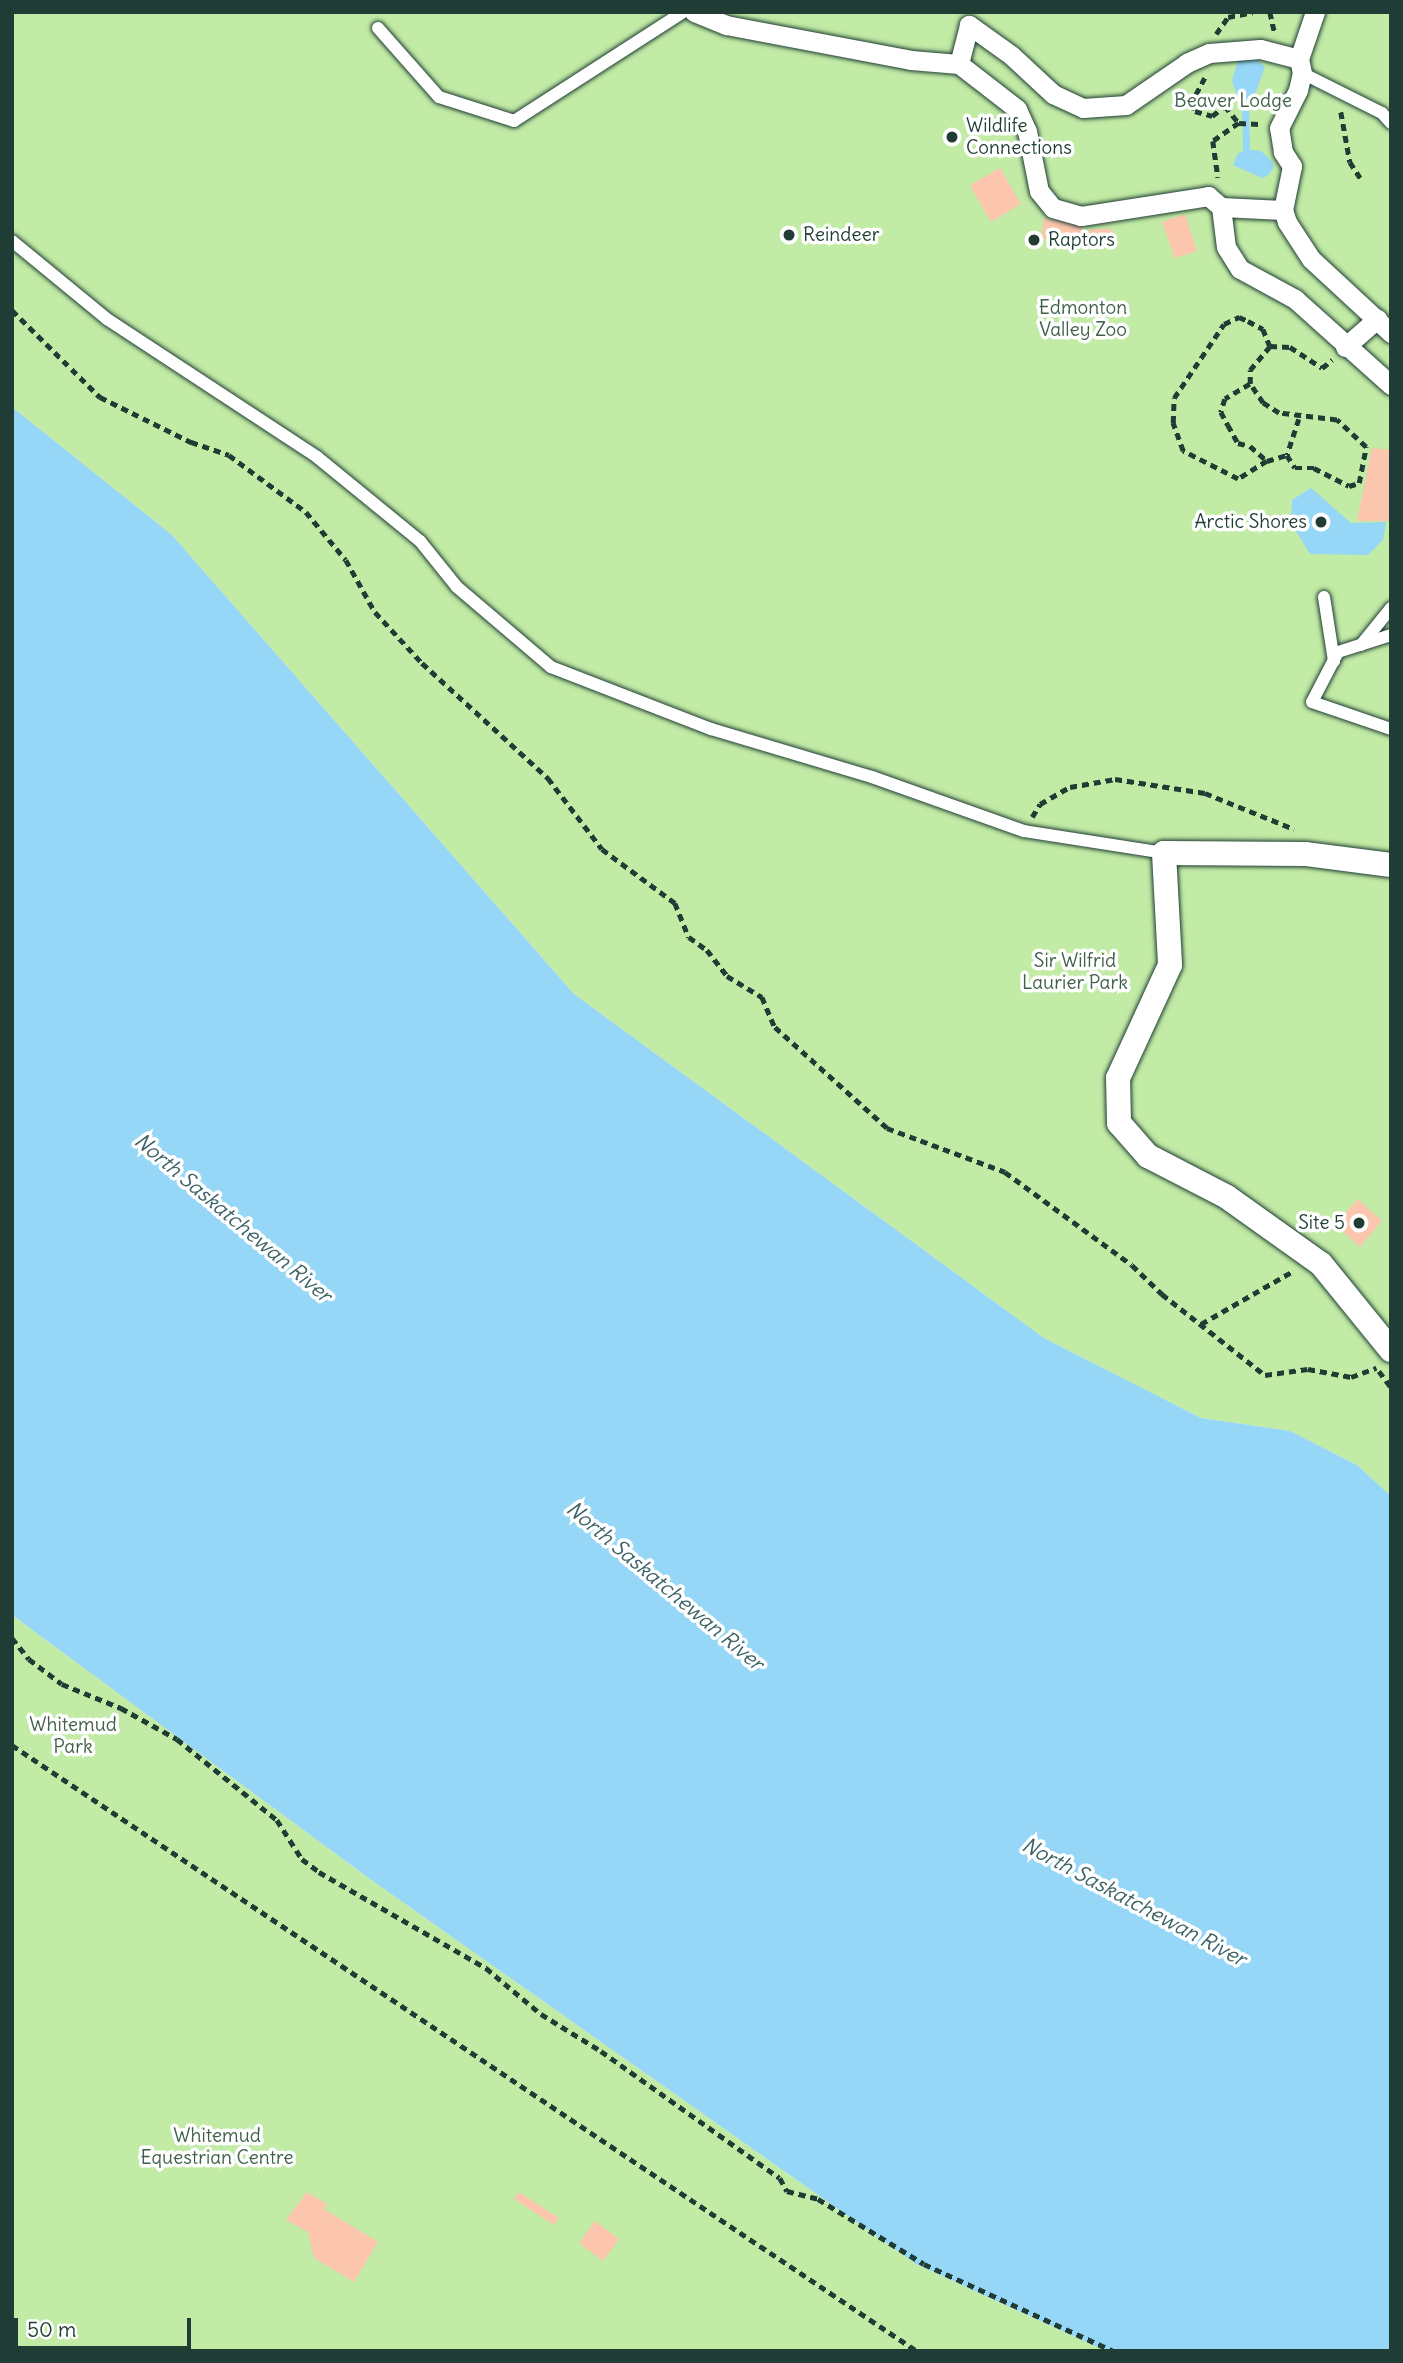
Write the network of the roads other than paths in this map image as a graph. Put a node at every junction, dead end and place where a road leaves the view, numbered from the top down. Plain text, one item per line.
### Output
1 (682, 12) edge
2 (694, 12) edge
3 (1315, 12) edge
4 (970, 19) edge
5 (378, 28) dead end
6 (959, 64) junction
7 (1300, 66) junction
8 (1391, 123) edge
9 (1215, 201) junction
10 (1283, 210) junction
11 (12, 241) edge
12 (1384, 326) edge
13 (1345, 347) junction
14 (1391, 385) edge
15 (1324, 597) dead end
16 (1391, 608) edge
17 (1391, 635) edge
18 (1361, 645) junction
19 (1334, 661) junction
20 (1391, 729) edge
21 (1164, 853) junction
22 (1391, 865) edge
23 (1379, 1359) edge

1 - 5 lane
2 - 6 street
3 - 7 street
4 - 6 street
4 - 7 street
6 - 9 street
7 - 8 lane
7 - 10 street
9 - 10 street
9 - 13 street
10 - 12 street
11 - 21 lane
12 - 13 street
13 - 14 street
15 - 19 lane
16 - 18 lane
17 - 18 lane
18 - 19 lane
19 - 20 lane
21 - 22 street
21 - 23 street

